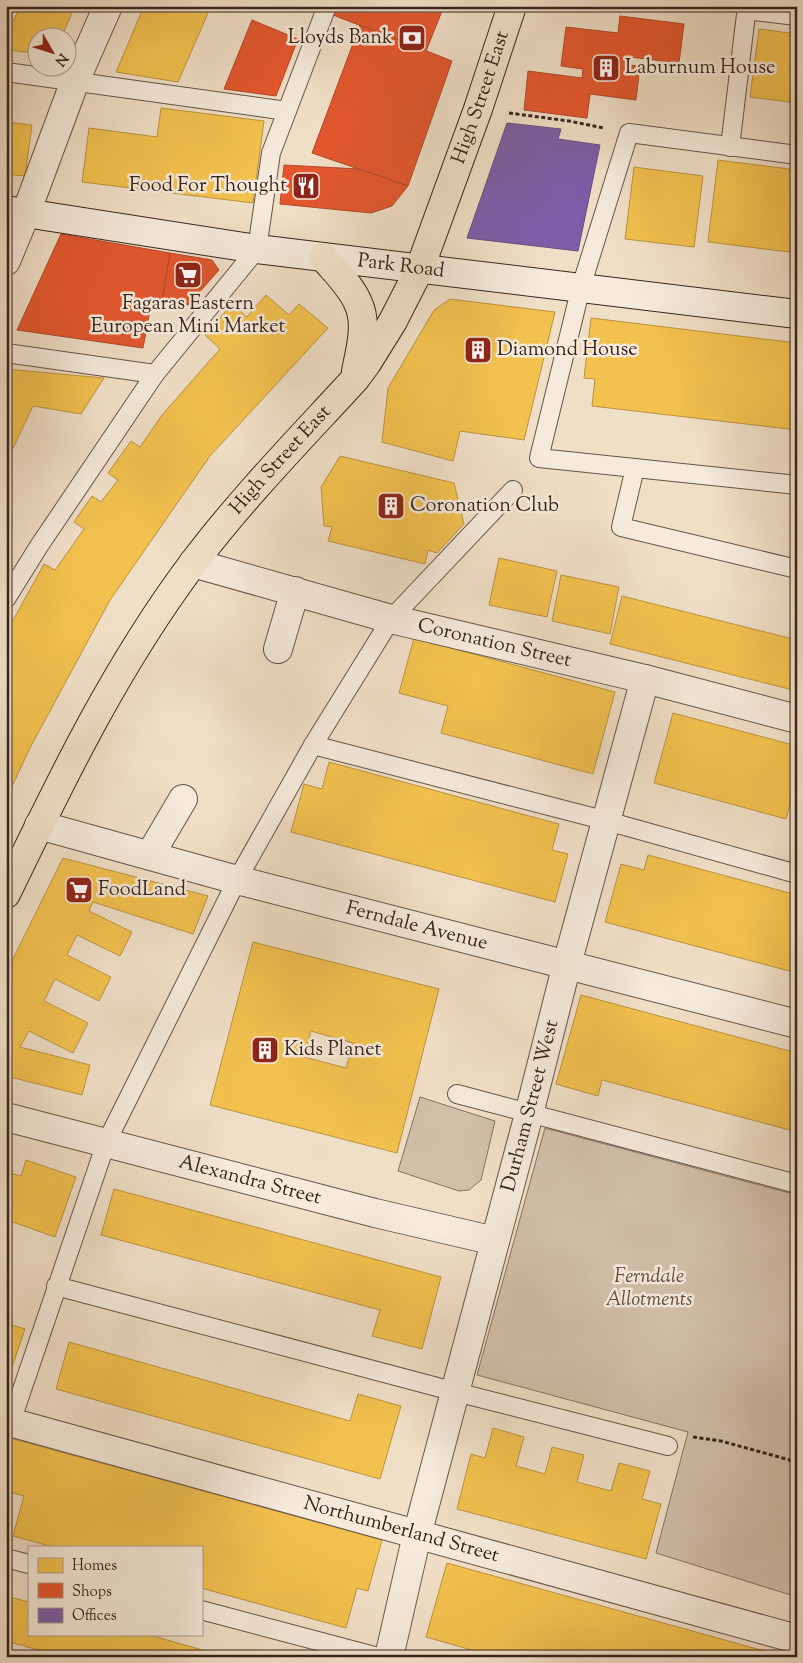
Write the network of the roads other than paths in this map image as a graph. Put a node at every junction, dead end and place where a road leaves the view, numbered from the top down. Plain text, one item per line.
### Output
1 (108, 6) edge
2 (327, 6) edge
3 (512, 6) edge
4 (748, 6) edge
5 (754, 6) edge
6 (797, 11) edge
7 (6, 72) edge
8 (75, 82) junction
9 (287, 111) junction
10 (730, 147) junction
11 (797, 155) edge
12 (16, 211) edge
13 (257, 249) junction
14 (324, 257) junction
15 (6, 261) edge
16 (420, 268) junction
17 (581, 287) junction
18 (797, 314) edge
19 (6, 353) edge
20 (155, 374) junction
21 (356, 378) junction
22 (635, 468) junction
23 (797, 485) edge
24 (513, 490) dead end
25 (194, 563) junction
26 (797, 569) edge
27 (295, 591) junction
28 (6, 599) edge
29 (391, 619) junction
30 (278, 649) dead end
31 (645, 679) junction
32 (797, 718) edge
33 (313, 745) junction
34 (183, 799) dead end
35 (607, 821) junction
36 (39, 825) junction
37 (150, 855) junction
38 (797, 874) edge
39 (237, 880) junction
40 (6, 894) edge
41 (567, 964) junction
42 (797, 1024) edge
43 (457, 1094) dead end
44 (529, 1114) junction
45 (6, 1117) edge
46 (106, 1143) junction
47 (797, 1184) edge
48 (495, 1240) junction
49 (56, 1286) junction
50 (456, 1392) junction
51 (9, 1421) edge
52 (668, 1446) road end
53 (417, 1535) junction
54 (6, 1558) edge
55 (28, 1564) edge
56 (202, 1610) edge
57 (797, 1639) edge
58 (378, 1657) edge
59 (389, 1657) edge

1 - 8 street
2 - 9 lane
3 - 16 main road, High Street East
4 - 10 lane
5 - 6 street
7 - 8 lane
8 - 9 lane
8 - 12 street
9 - 13 lane
10 - 11 lane
10 - 17 lane
12 - 13 street, Park Road
12 - 15 street
13 - 14 street, Park Road
13 - 20 lane
14 - 16 street, Park Road
14 - 21 main road
16 - 17 street, Park Road
16 - 21 main road, High Street East
17 - 18 street, Park Road
17 - 22 lane
19 - 20 lane
20 - 28 lane
21 - 25 main road, High Street East
22 - 23 lane
22 - 26 lane
24 - 29 lane
25 - 27 street, Coronation Street
25 - 36 main road, High Street East
27 - 29 street, Coronation Street
27 - 30 street
29 - 31 street, Coronation Street
29 - 33 lane
31 - 32 street, Coronation Street
31 - 35 street, Durham Street West
33 - 35 lane
33 - 39 lane
34 - 37 street
35 - 38 lane
35 - 41 street, Durham Street West
36 - 37 street, Ferndale Avenue
36 - 40 main road, High Street East
37 - 39 street, Ferndale Avenue
39 - 41 street, Ferndale Avenue
39 - 46 lane
41 - 42 street, Ferndale Avenue
41 - 44 street, Durham Street West
43 - 44 lane
44 - 47 lane
44 - 48 street, Durham Street West
45 - 46 street, Alexandra Street
46 - 48 street, Alexandra Street
46 - 49 lane
48 - 50 street, Durham Street West
49 - 50 lane
49 - 51 lane
50 - 52 lane
50 - 53 street, Durham Street West
51 - 53 street, Northumberland Street
53 - 57 street, Northumberland Street
53 - 59 street, Durham Street West
54 - 55 lane
56 - 58 lane

